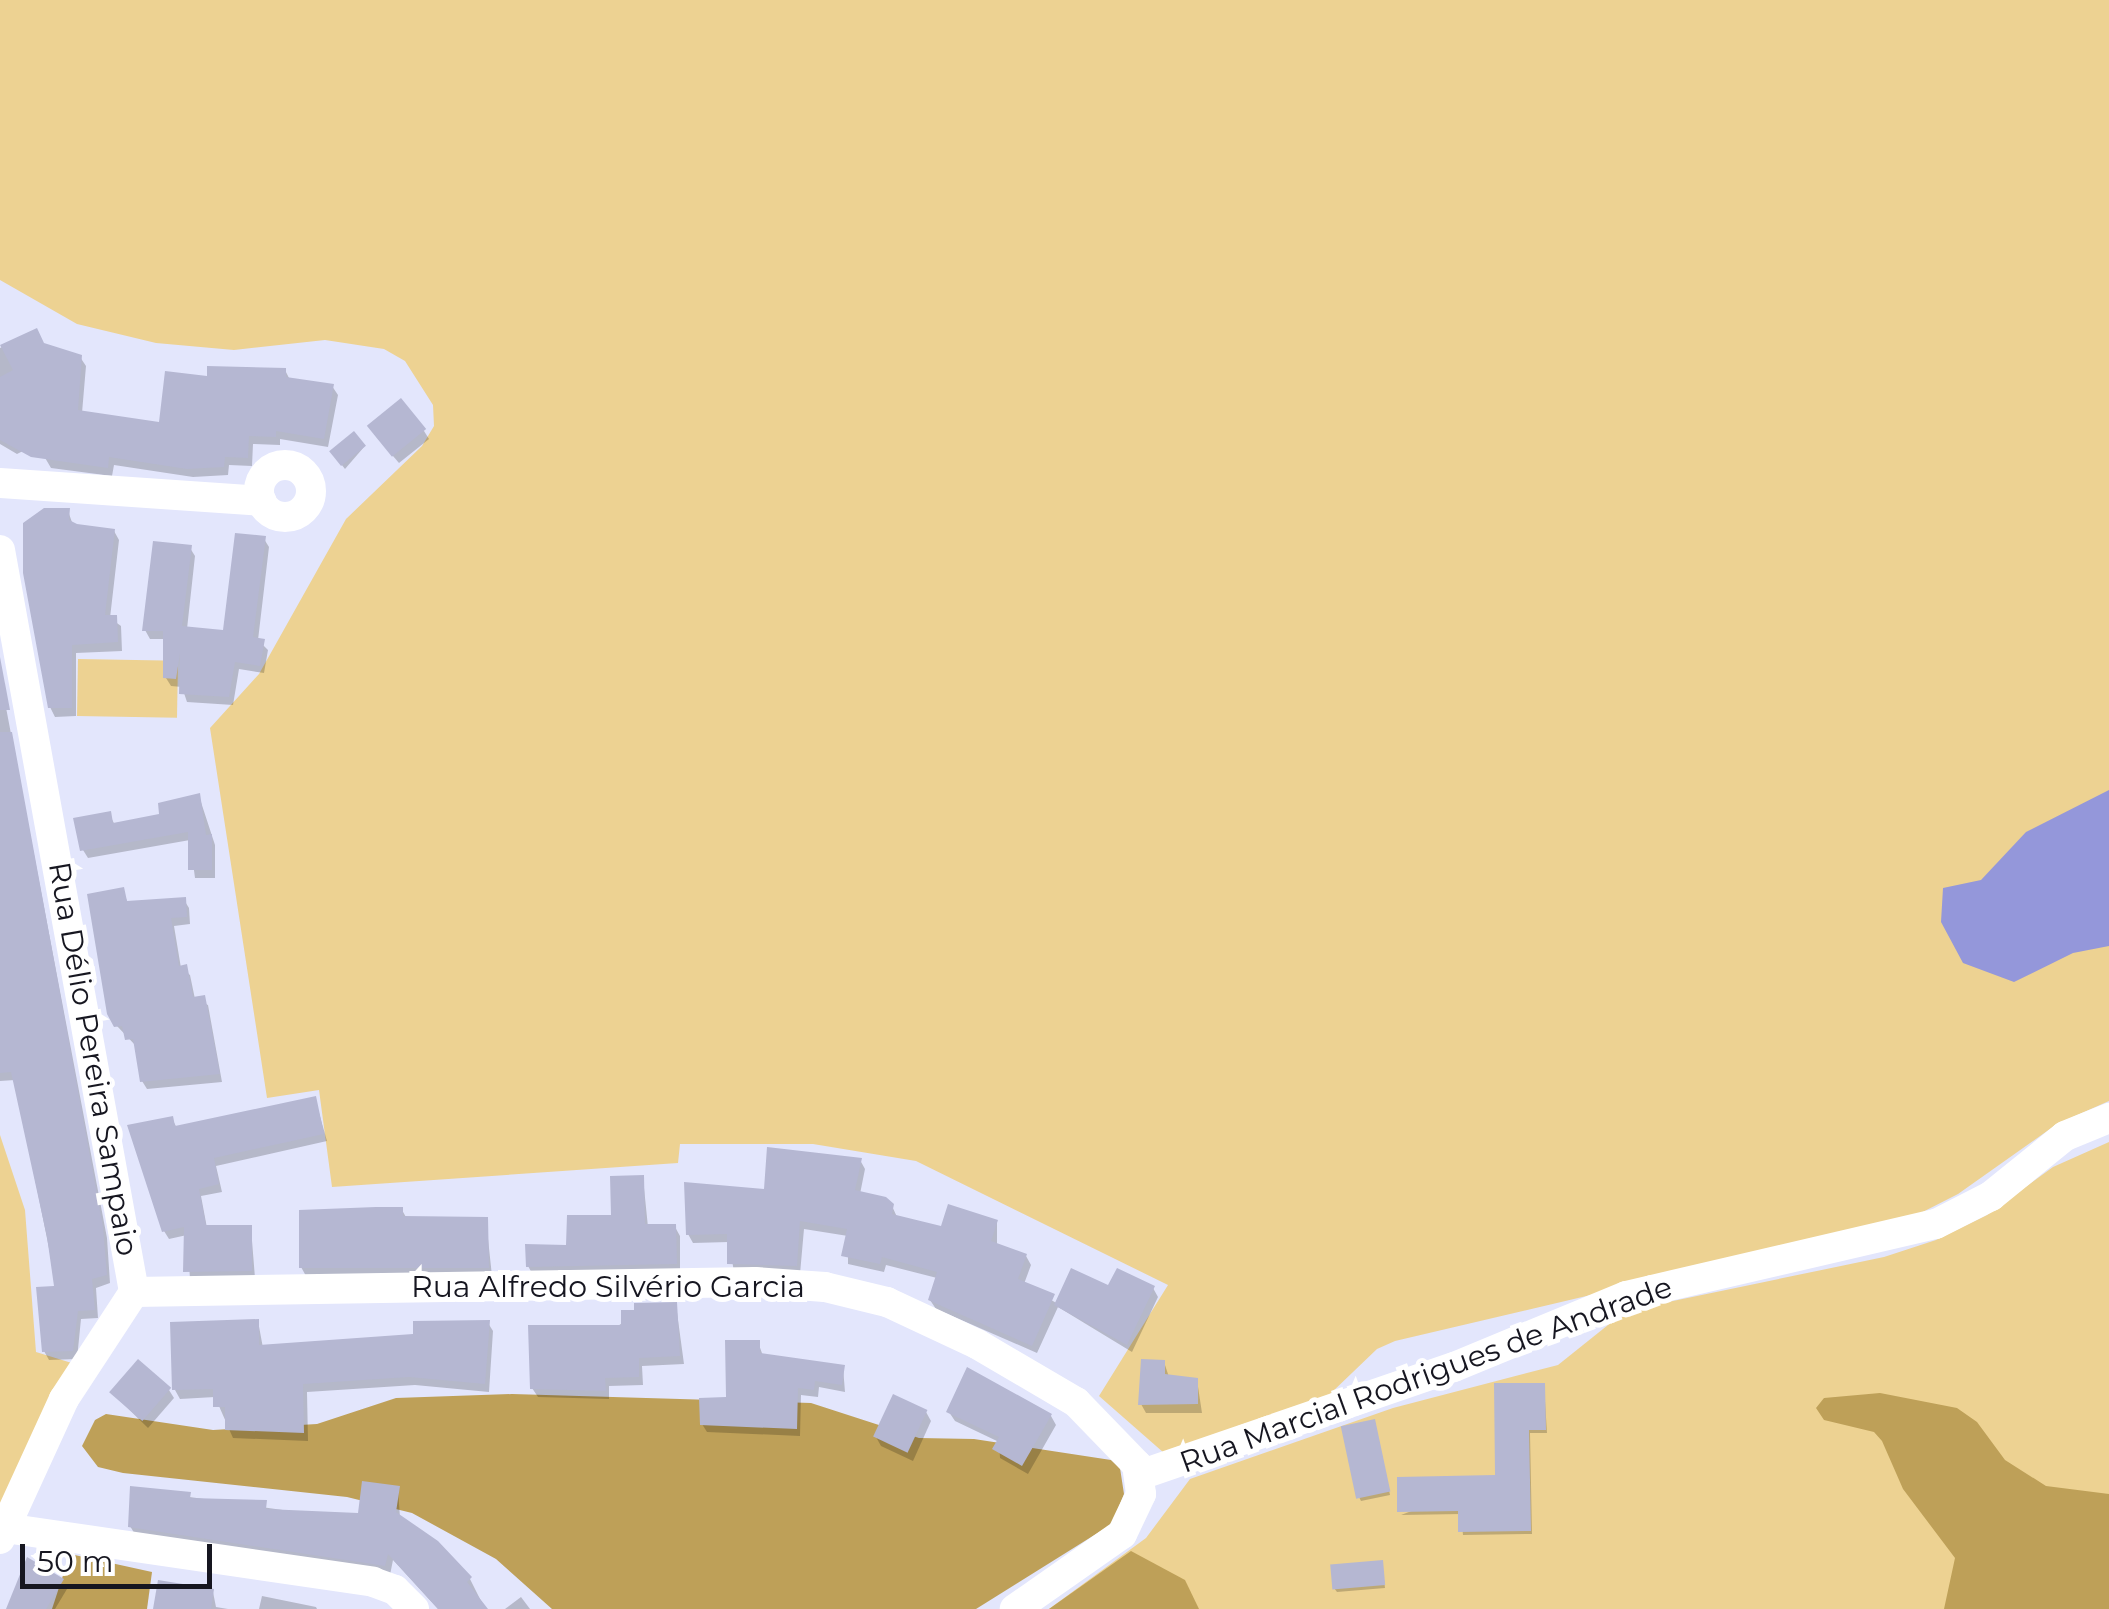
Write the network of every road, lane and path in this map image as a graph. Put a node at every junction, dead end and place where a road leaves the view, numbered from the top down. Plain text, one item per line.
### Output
1 (0, 483) edge
2 (261, 501) dead end
3 (0, 550) edge
4 (2109, 1118) edge
5 (134, 1292) junction
6 (1140, 1475) junction
7 (3, 1534) edge
8 (357, 1579) junction
9 (348, 1609) edge
10 (414, 1609) edge
11 (1015, 1609) edge

1 - 2 street
3 - 5 street, Rua Délio Pereira Sampaio
4 - 6 street, Rua Marcial Rodrigues de Andrade
5 - 6 street, Rua Alfredo Silvério Garcia
5 - 7 street, Rua Délio Pereira Sampaio
6 - 11 street, Rua Marcial Rodrigues de Andrade
7 - 8 street
8 - 9 street
8 - 10 street

